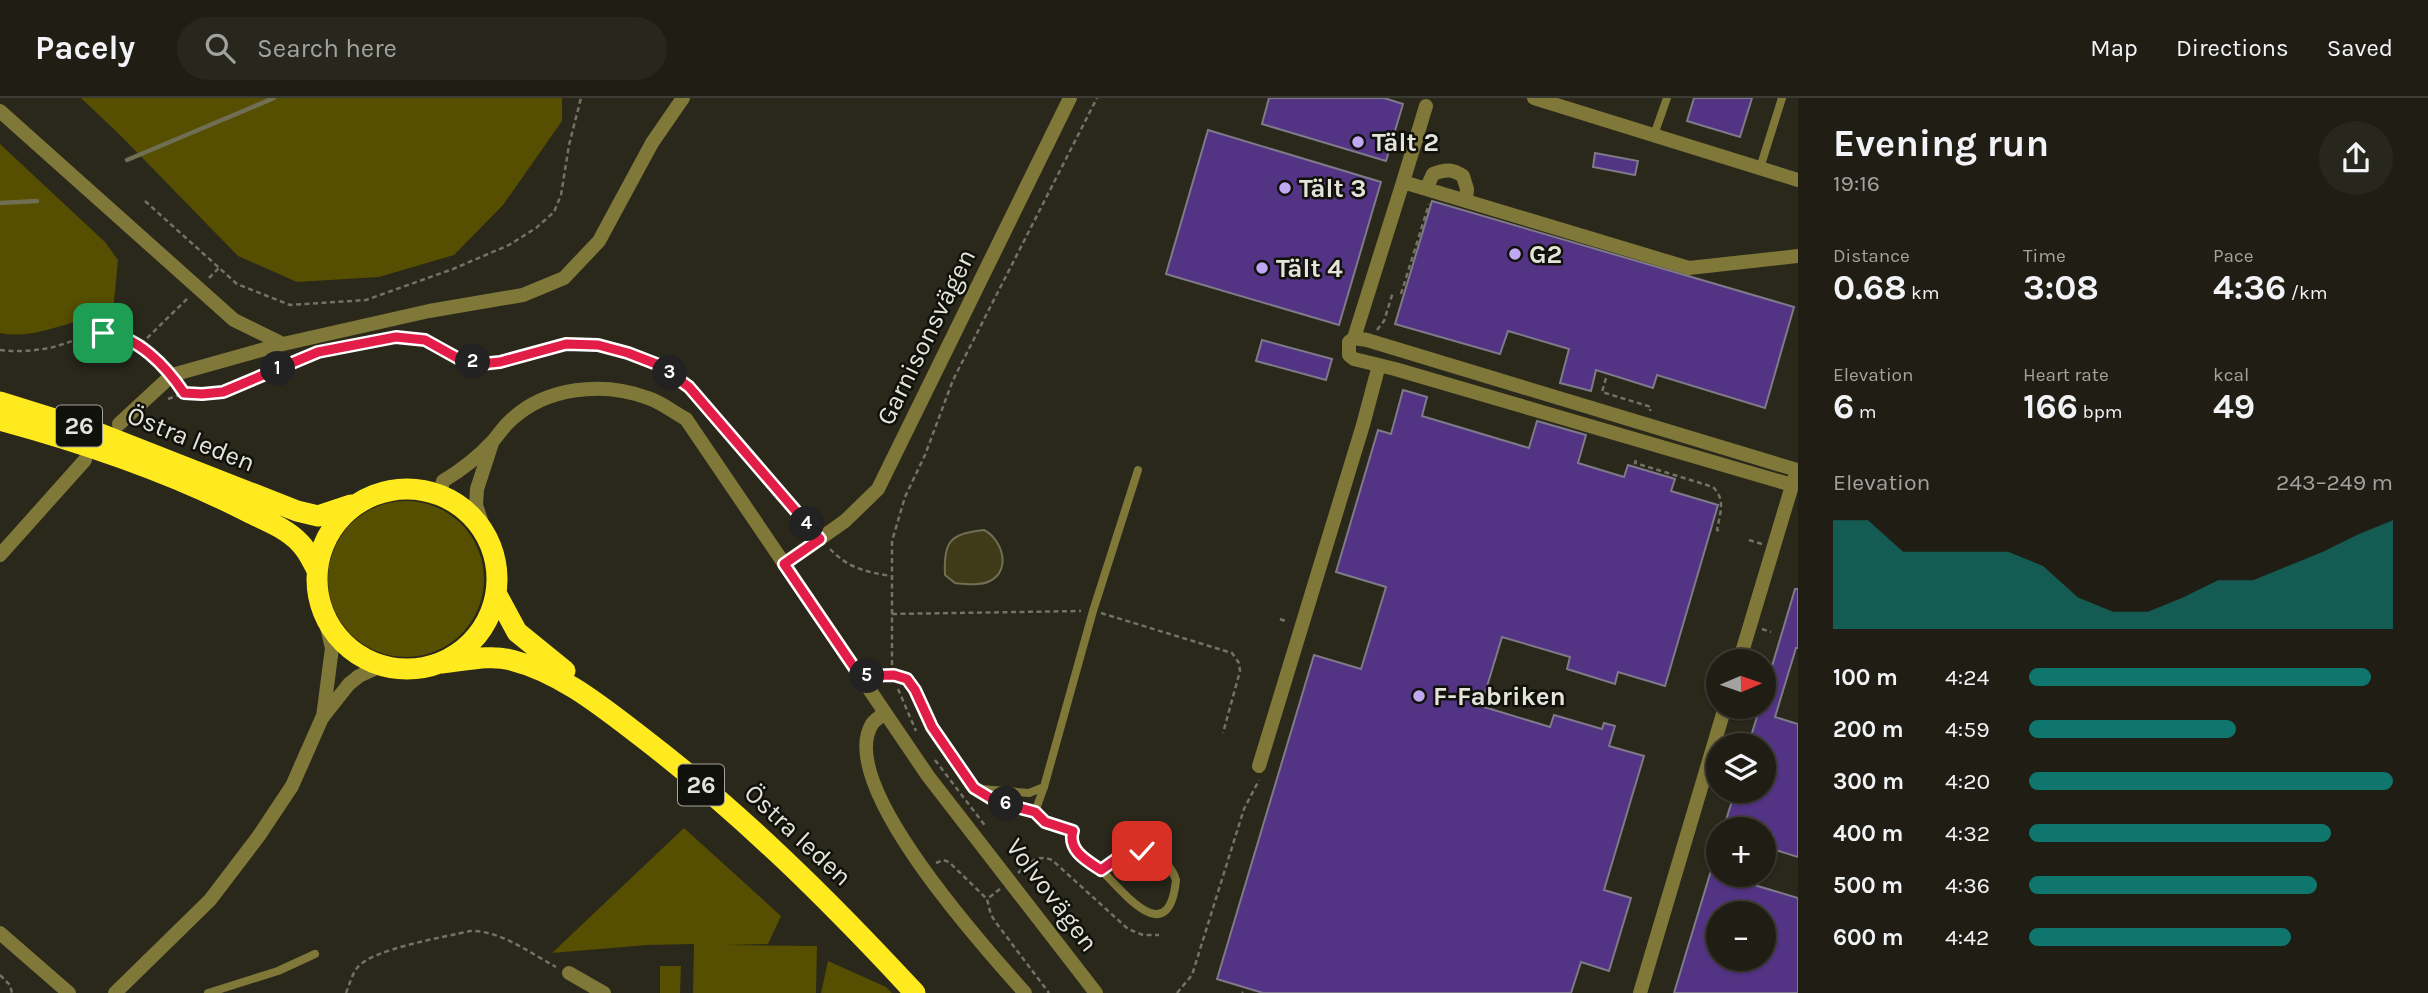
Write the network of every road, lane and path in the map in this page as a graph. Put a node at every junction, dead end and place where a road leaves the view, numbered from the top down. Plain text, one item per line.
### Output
1 (581, 98) edge
2 (683, 98) edge
3 (1070, 98) edge
4 (1097, 98) edge
5 (1534, 98) edge
6 (1667, 98) edge
7 (1782, 98) edge
8 (1426, 106) dead end
9 (0, 111) edge
10 (1654, 135) junction
11 (1760, 169) junction
12 (1798, 180) edge
13 (1403, 182) junction
14 (1426, 189) junction
15 (145, 201) dead end
16 (1466, 201) junction
17 (1425, 215) dead end
18 (1798, 257) edge
19 (219, 268) junction
20 (198, 289) junction
21 (1401, 294) dead end
22 (1354, 338) junction
23 (283, 344) junction
24 (140, 345) junction
25 (0, 350) edge
26 (1379, 365) junction
27 (172, 375) junction
28 (1606, 378) dead end
29 (0, 402) edge
30 (1650, 411) dead end
31 (0, 420) edge
32 (119, 424) dead end
33 (492, 442) junction
34 (85, 460) dead end
35 (1636, 460) dead end
36 (1797, 468) edge
37 (1138, 470) dead end
38 (1792, 485) junction
39 (440, 495) junction
40 (360, 502) junction
41 (1720, 531) dead end
42 (486, 535) junction
43 (820, 539) junction
44 (1749, 540) dead end
45 (1762, 544) dead end
46 (0, 555) edge
47 (784, 564) junction
48 (317, 570) junction
49 (891, 576) junction
50 (496, 595) junction
51 (323, 611) junction
52 (1280, 620) dead end
53 (1288, 622) dead end
54 (1743, 649) edge
55 (442, 663) junction
56 (381, 666) junction
57 (892, 667) dead end
58 (860, 676) junction
59 (896, 684) dead end
60 (884, 713) junction
61 (322, 718) junction
62 (1721, 719) edge
63 (917, 733) dead end
64 (932, 756) dead end
65 (1259, 766) dead end
66 (1044, 787) junction
67 (974, 788) junction
68 (1035, 812) junction
69 (988, 829) dead end
70 (930, 867) dead end
71 (1101, 870) junction
72 (1020, 871) dead end
73 (1002, 887) dead end
74 (988, 899) junction
75 (0, 933) edge
76 (1159, 935) dead end
77 (315, 954) dead end
78 (569, 973) joint
79 (0, 975) edge
80 (12, 993) edge
81 (69, 993) edge
82 (115, 993) edge
83 (208, 993) edge
84 (346, 993) edge
85 (604, 993) edge
86 (915, 993) edge
87 (926, 993) edge
88 (1025, 993) edge
89 (1048, 993) edge
90 (1096, 993) edge
91 (1640, 993) edge

1 - 19 path
2 - 23 street
3 - 43 street, Garnisonsvägen
4 - 49 path
5 - 10 street
6 - 10 lane
7 - 11 lane
8 - 13 street
9 - 20 street
10 - 11 street
11 - 12 street
13 - 14 street
13 - 22 street
14 - 16 street
14 - 16 street
15 - 19 path
16 - 18 street
17 - 21 path
19 - 20 path
20 - 23 street
20 - 24 path
22 - 26 street
22 - 36 street
23 - 27 street
24 - 25 path
24 - 27 path
26 - 38 street
26 - 65 street
27 - 32 street
27 - 43 path
28 - 30 path
29 - 40 highway, Östra leden / 26
31 - 48 highway, Östra leden / 26
33 - 39 street, Volvovägen
33 - 42 street
33 - 47 street, Volvovägen
34 - 46 street
35 - 41 path
36 - 38 street
37 - 66 lane
38 - 54 street
39 - 40 highway, 26
39 - 42 highway, 26
40 - 48 highway, 26
42 - 50 highway, 26
43 - 47 street, Garnisonsvägen
43 - 49 path
44 - 45 path
47 - 58 street, Volvovägen
48 - 51 highway, 26
49 - 57 path
50 - 55 highway, 26
50 - 87 highway, Östra leden / 26
51 - 56 highway, 26
51 - 61 street
52 - 53 path
55 - 56 highway, 26
55 - 86 highway, Östra leden / 26
56 - 61 street
58 - 60 street, Volvovägen
58 - 67 lane
59 - 63 path
60 - 88 street
60 - 90 street, Volvovägen
61 - 82 street
62 - 91 street
64 - 69 path
66 - 67 lane
66 - 68 lane
67 - 68 lane
68 - 71 lane
70 - 74 path
71 - 71 lane
72 - 76 path
73 - 74 path
74 - 89 path
75 - 81 street
77 - 83 lane
78 - 84 path
78 - 85 street
79 - 80 path

